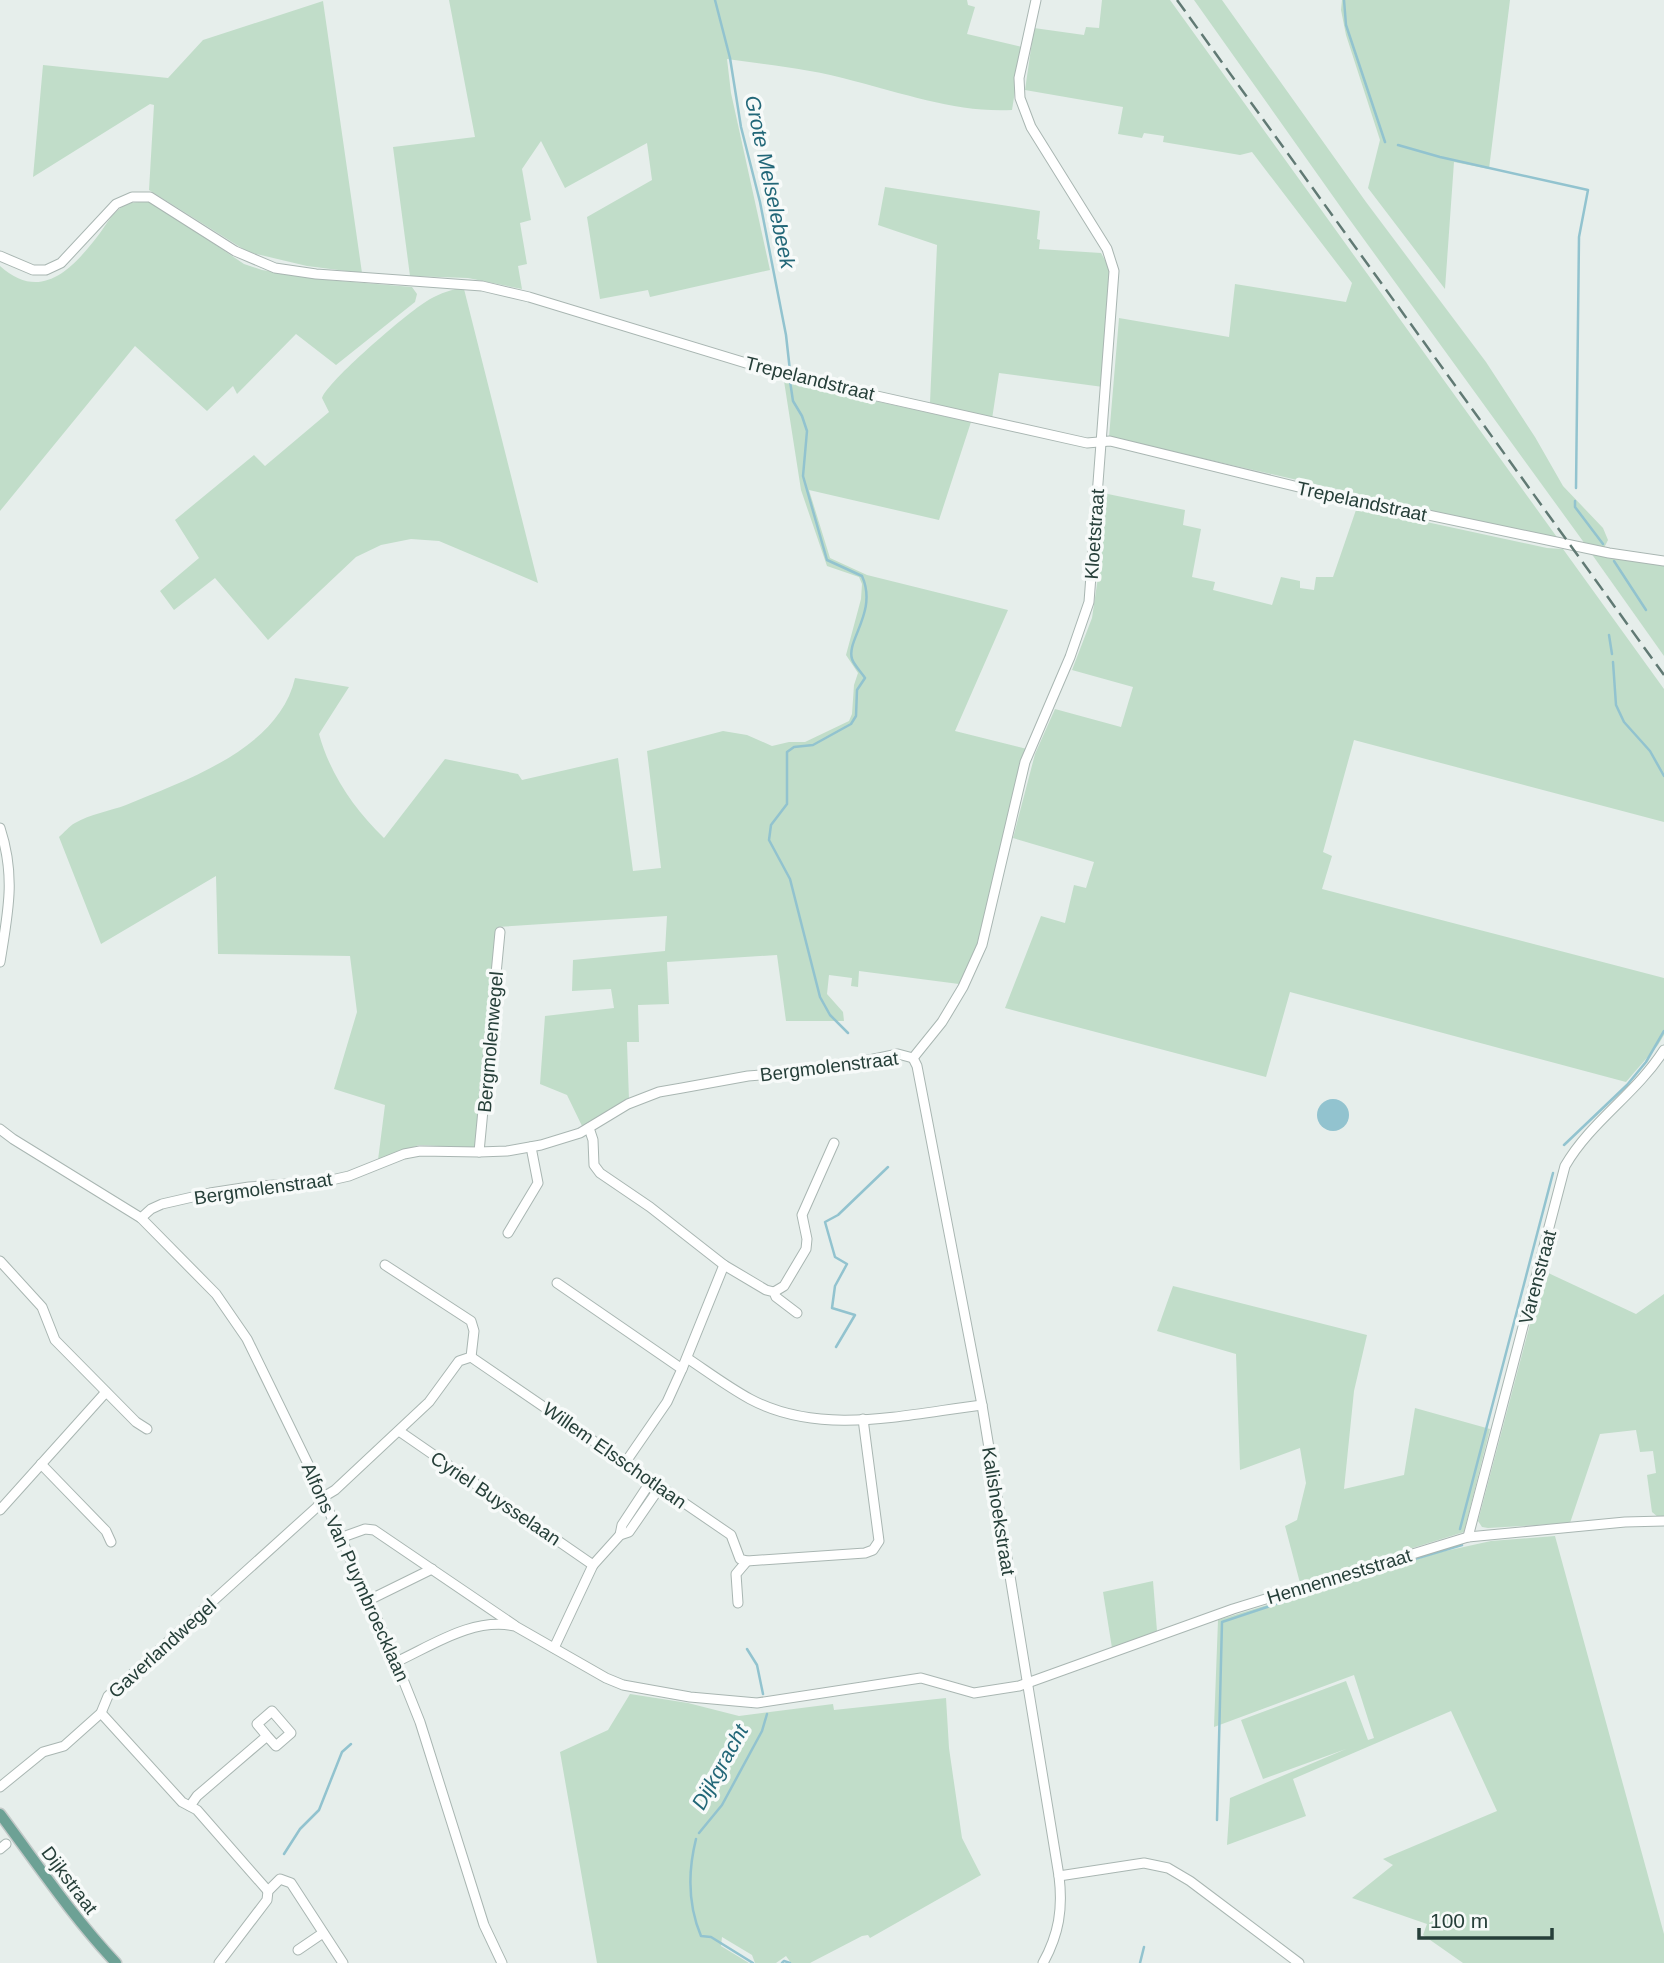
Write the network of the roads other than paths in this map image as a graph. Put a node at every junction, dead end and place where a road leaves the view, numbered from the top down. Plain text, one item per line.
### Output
1 (1036, 0) edge
2 (0, 256) edge
3 (1101, 442) junction
4 (1664, 561) edge
5 (0, 828) edge
6 (500, 932) dead end
7 (0, 962) edge
8 (1664, 1050) edge
9 (913, 1058) junction
10 (589, 1128) junction
11 (0, 1129) edge
12 (834, 1143) dead end
13 (531, 1147) junction
14 (479, 1152) junction
15 (141, 1219) junction
16 (508, 1233) dead end
17 (0, 1261) edge
18 (385, 1265) dead end
19 (724, 1265) junction
20 (557, 1283) dead end
21 (774, 1292) junction
22 (797, 1313) dead end
23 (471, 1357) junction
24 (687, 1358) junction
25 (682, 1369) junction
26 (106, 1392) junction
27 (982, 1405) junction
28 (863, 1419) junction
29 (147, 1429) dead end
30 (399, 1431) junction
31 (625, 1463) junction
32 (41, 1464) junction
33 (651, 1481) junction
34 (660, 1487) junction
35 (323, 1500) junction
36 (0, 1510) edge
37 (1664, 1521) edge
38 (620, 1535) junction
39 (1468, 1537) junction
40 (340, 1538) junction
41 (111, 1542) dead end
42 (747, 1561) junction
43 (593, 1565) junction
44 (432, 1569) junction
45 (369, 1600) junction
46 (479, 1600) junction
47 (738, 1603) dead end
48 (480, 1624) junction
49 (515, 1626) junction
50 (554, 1648) junction
51 (396, 1662) junction
52 (1026, 1683) junction
53 (101, 1713) junction
54 (267, 1736) dead end
55 (0, 1787) edge
56 (190, 1806) junction
57 (0, 1814) edge
58 (1059, 1876) junction
59 (268, 1891) junction
60 (323, 1933) junction
61 (298, 1950) dead end
62 (116, 1963) edge
63 (219, 1963) edge
64 (343, 1963) edge
65 (502, 1963) edge
66 (1042, 1963) edge
67 (1299, 1963) edge

1 - 3 street, Kloetstraat
2 - 3 street, Trepelandstraat
3 - 4 street, Trepelandstraat
3 - 9 street, Kloetstraat
5 - 7 street
6 - 14 street, Bergmolenwegel
8 - 39 street, Varenstraat
9 - 10 street, Bergmolenstraat
9 - 27 street, Kalishoekstraat
10 - 13 street, Bergmolenstraat
10 - 19 street
11 - 15 street
12 - 21 street
13 - 14 street, Bergmolenstraat
13 - 16 street
14 - 15 street, Bergmolenstraat
15 - 35 street, Alfons Van Puymbroecklaan
17 - 26 street
18 - 23 street
19 - 21 street
19 - 24 street
20 - 25 street
21 - 22 street
23 - 30 street, Gaverlandwegel
23 - 31 street, Willem Elsschotlaan
24 - 25 street
24 - 28 street
25 - 31 street
26 - 29 street
26 - 32 street
27 - 28 street
27 - 52 street, Kalishoekstraat
28 - 42 street
30 - 35 street, Gaverlandwegel
30 - 43 street, Cyriel Buysselaan
31 - 33 street, Willem Elsschotlaan
32 - 36 street
32 - 41 street
33 - 34 street, Willem Elsschotlaan
33 - 38 street
34 - 38 street
34 - 42 street, Willem Elsschotlaan
35 - 40 street, Alfons Van Puymbroecklaan
35 - 53 street, Gaverlandwegel
37 - 39 street, Hennenneststraat
38 - 43 street
39 - 52 street, Hennenneststraat
40 - 44 street, Hennenneststraat
40 - 45 street, Alfons Van Puymbroecklaan
42 - 47 street
43 - 50 street
44 - 45 street
44 - 46 street, Hennenneststraat
45 - 51 street, Alfons Van Puymbroecklaan
46 - 48 street
46 - 49 street, Hennenneststraat
48 - 49 street
48 - 51 street
49 - 50 street, Hennenneststraat
50 - 52 street, Hennenneststraat
51 - 65 street, Alfons Van Puymbroecklaan
52 - 58 street, Kalishoekstraat
53 - 55 street, Gaverlandwegel
53 - 56 street
54 - 56 street
56 - 59 street
57 - 62 main road, Dijkstraat
58 - 66 street, Kalishoekstraat
58 - 67 street
59 - 60 street
59 - 63 street
60 - 61 street
60 - 64 street

